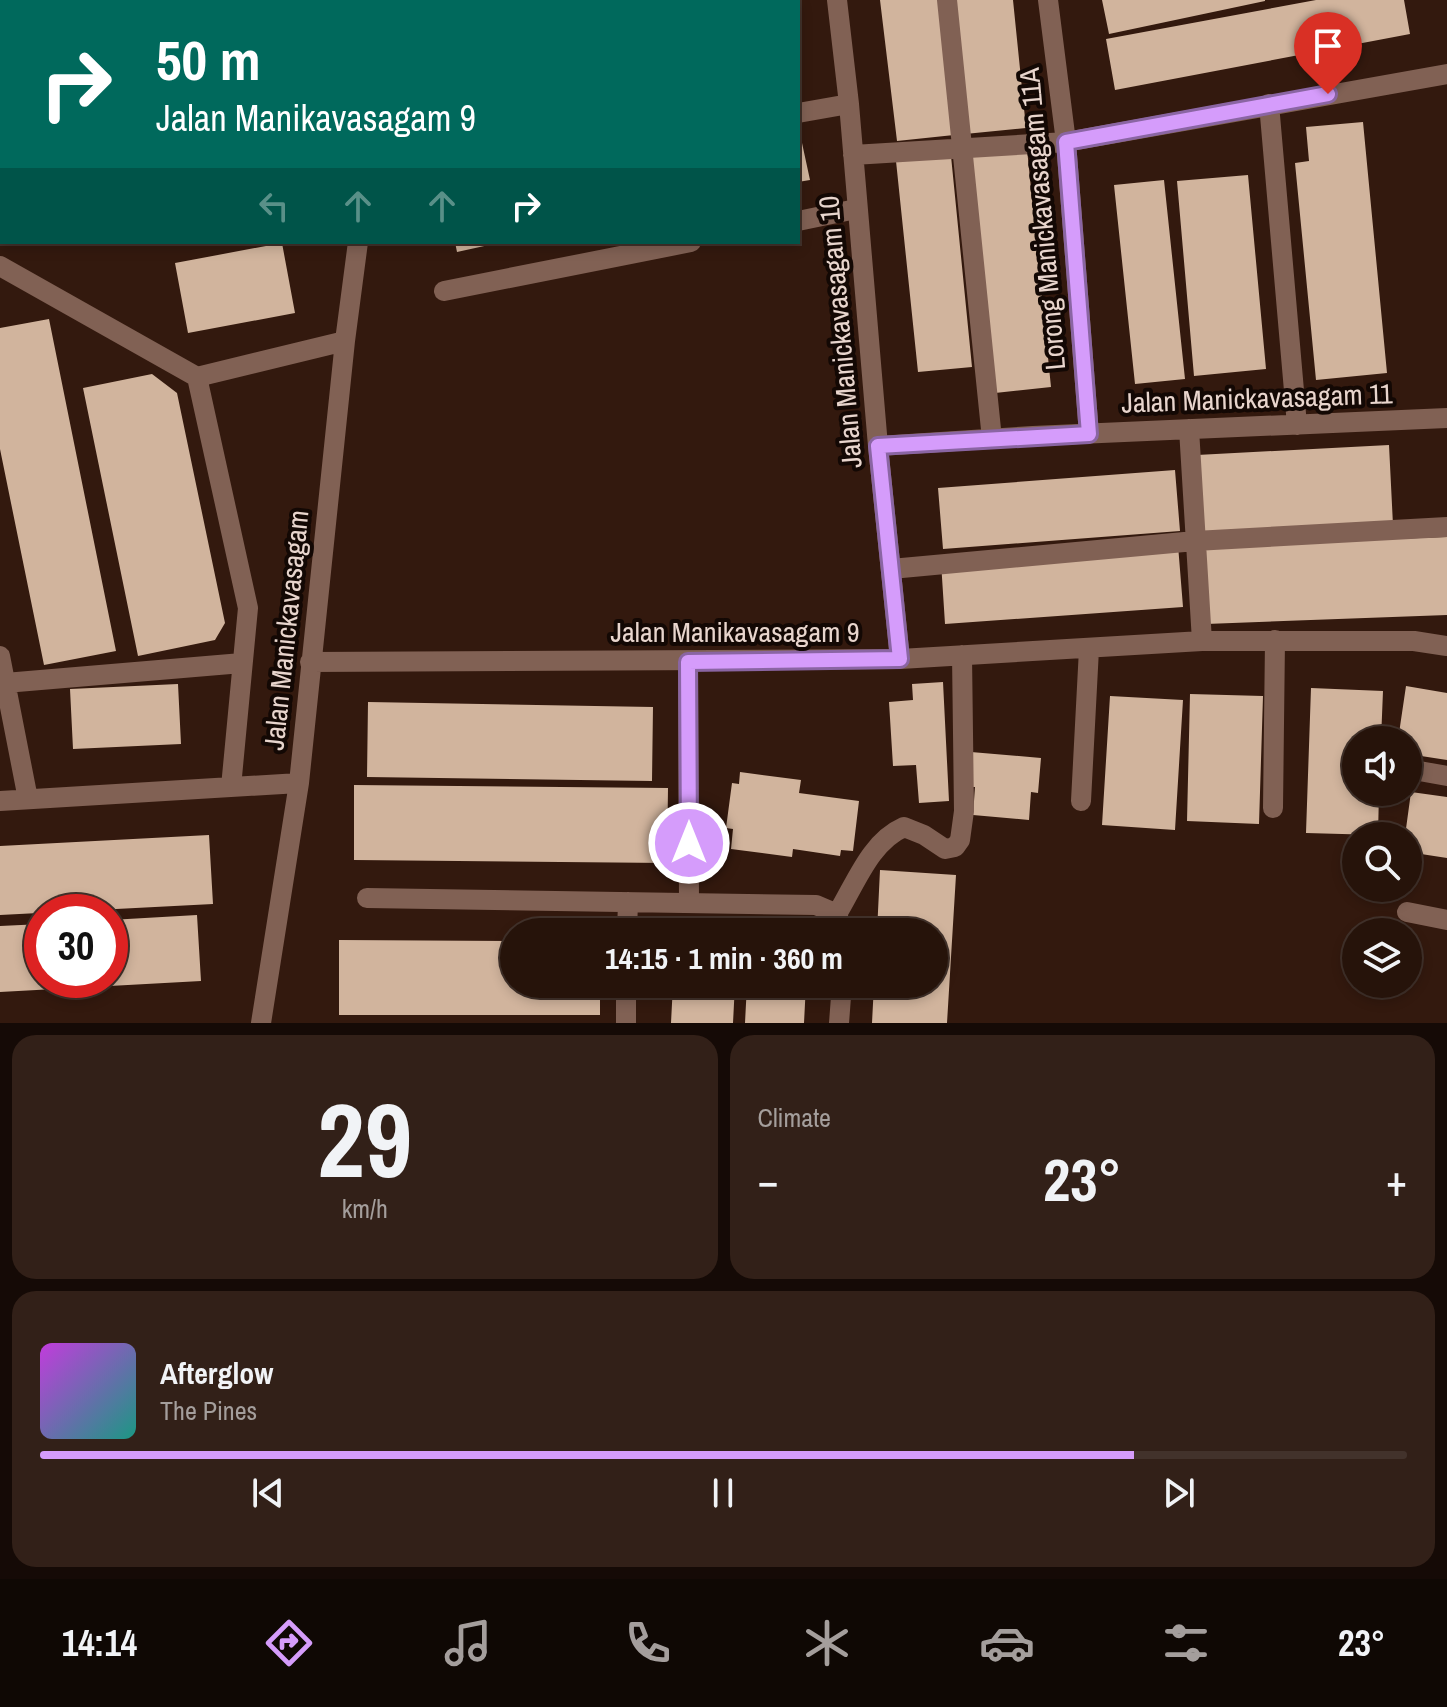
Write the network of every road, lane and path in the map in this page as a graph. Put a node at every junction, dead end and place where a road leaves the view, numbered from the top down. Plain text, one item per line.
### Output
1 (837, 0) edge
2 (947, 0) edge
3 (1048, 0) edge
4 (1447, 74) edge
5 (849, 104) junction
6 (1269, 104) junction
7 (800, 113) edge
8 (1066, 142) junction
9 (962, 148) junction
10 (853, 155) junction
11 (856, 209) junction
12 (800, 221) edge
13 (358, 244) edge
14 (681, 244) edge
15 (0, 266) edge
16 (444, 291) dead end
17 (345, 341) junction
18 (197, 377) junction
19 (1447, 418) edge
20 (1297, 425) junction
21 (1189, 429) junction
22 (1089, 434) junction
23 (992, 439) junction
24 (878, 446) junction
25 (1447, 527) edge
26 (1195, 541) junction
27 (891, 569) junction
28 (1275, 640) junction
29 (1202, 641) junction
30 (1447, 646) edge
31 (1089, 649) junction
32 (962, 655) junction
33 (0, 656) edge
34 (900, 659) junction
35 (310, 662) junction
36 (688, 662) junction
37 (242, 663) junction
38 (5, 683) junction
39 (1422, 772) edge
40 (1447, 776) edge
41 (299, 783) junction
42 (231, 787) junction
43 (28, 799) junction
44 (0, 801) edge
45 (1081, 801) dead end
46 (1273, 808) dead end
47 (367, 898) dead end
48 (628, 902) junction
49 (689, 903) junction
50 (1407, 912) dead end
51 (627, 918) edge
52 (833, 918) edge
53 (842, 918) edge
54 (1447, 920) edge
55 (626, 998) edge
56 (841, 998) edge
57 (261, 1023) edge
58 (626, 1023) edge
59 (839, 1023) edge

1 - 5 street, Jalan Manickavasagam 10
2 - 9 street
3 - 8 street, Lorong Manickavasagam 11A
4 - 6 street
5 - 7 street
5 - 10 street, Jalan Manickavasagam 10
6 - 8 street
6 - 20 street
8 - 9 street
8 - 22 street, Lorong Manickavasagam 11A
9 - 10 street
9 - 23 street
10 - 11 street, Jalan Manickavasagam 10
11 - 12 street
11 - 24 street, Jalan Manickavasagam 10
13 - 17 street, Jalan Manickavasagam
14 - 16 street
15 - 18 street
17 - 18 street
17 - 35 street, Jalan Manickavasagam
18 - 37 street
19 - 20 street, Jalan Manickavasagam 11
20 - 21 street, Jalan Manickavasagam 11
21 - 22 street, Jalan Manickavasagam 11
21 - 26 street
22 - 23 street, Jalan Manickavasagam 11
23 - 24 street, Jalan Manickavasagam 11
24 - 27 street, Jalan Manickavasagam 10
25 - 26 street
26 - 27 street
26 - 29 street
27 - 34 street, Jalan Manickavasagam 10
28 - 29 street, Jalan Manikavasagam 9
28 - 30 street, Jalan Manikavasagam 9
28 - 46 street
29 - 31 street, Jalan Manikavasagam 9
31 - 32 street, Jalan Manikavasagam 9
31 - 45 street
32 - 34 street, Jalan Manikavasagam 9
32 - 53 street
33 - 38 street
34 - 36 street, Jalan Manikavasagam 9
35 - 36 street, Jalan Manikavasagam 9
35 - 41 street, Jalan Manickavasagam
36 - 49 street
37 - 38 street
37 - 42 street
38 - 43 street
39 - 40 street
41 - 42 street
41 - 57 street, Jalan Manickavasagam
42 - 43 street
43 - 44 street
47 - 48 street
48 - 49 street
48 - 51 street
49 - 52 street
50 - 54 street
55 - 58 street
56 - 59 street

